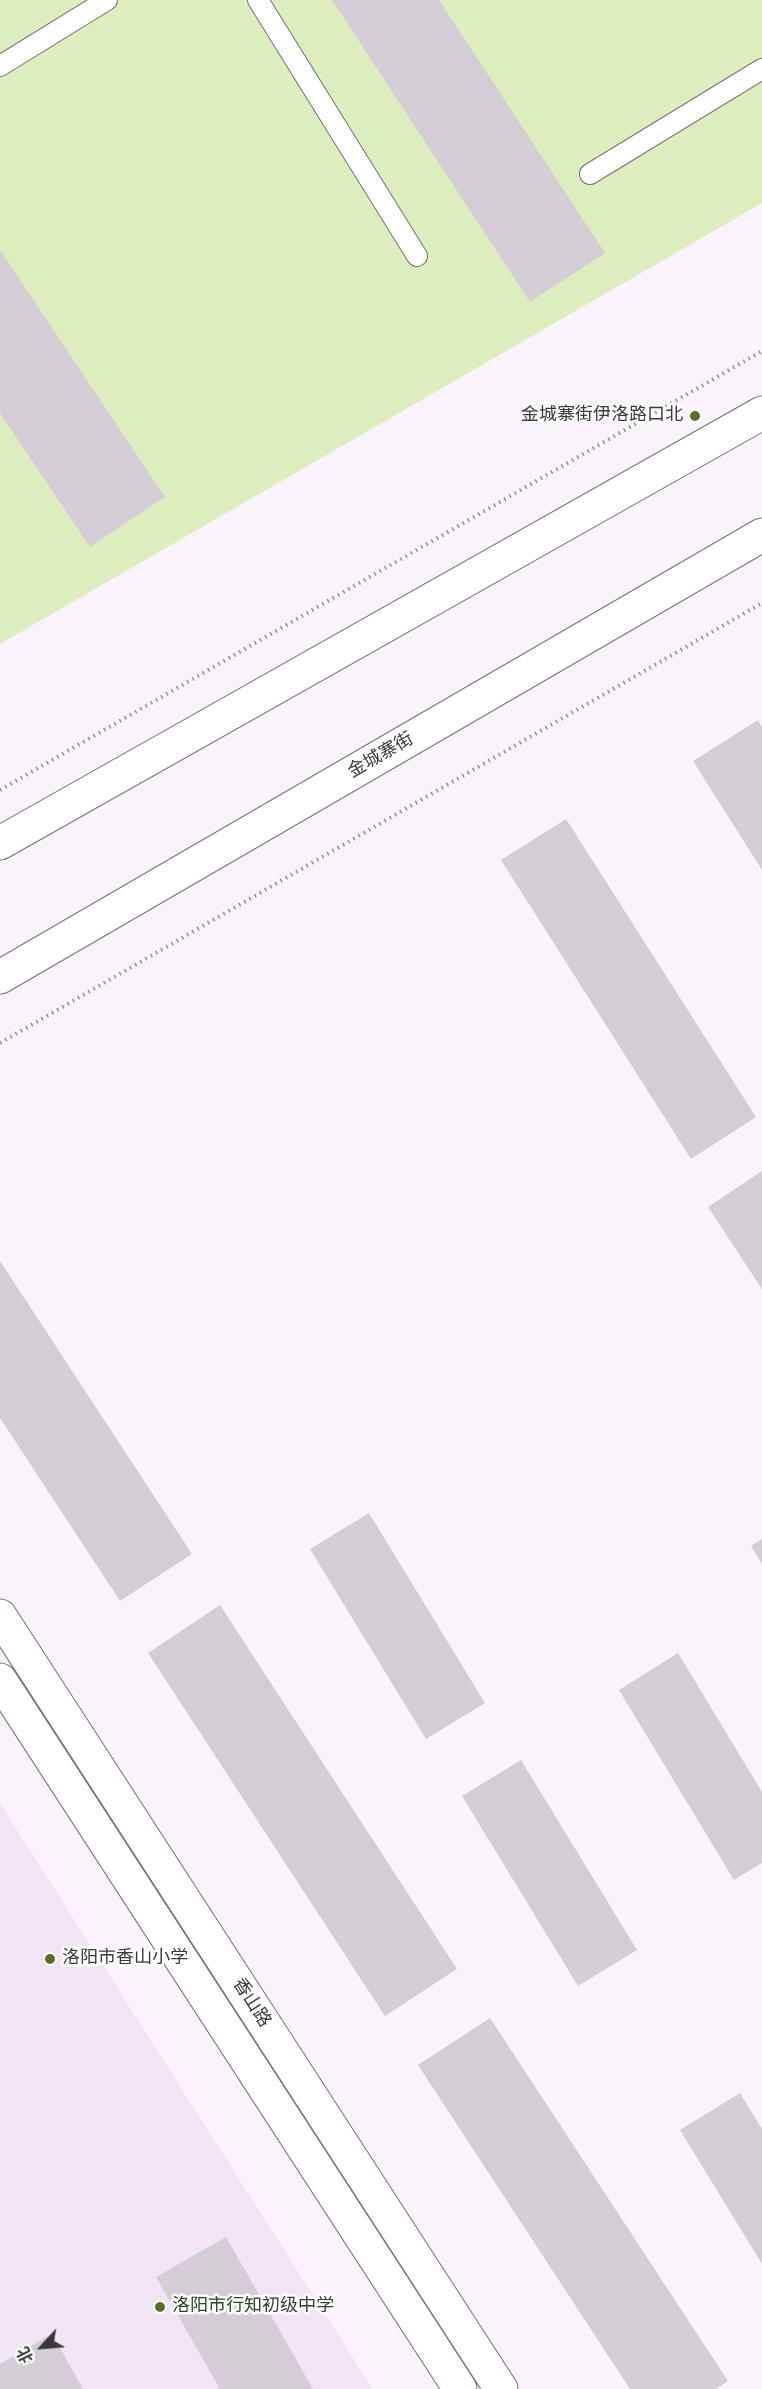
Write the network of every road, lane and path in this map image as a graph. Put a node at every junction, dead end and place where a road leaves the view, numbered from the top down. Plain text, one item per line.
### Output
1 (107, 0) edge
2 (258, 0) edge
3 (0, 66) edge
4 (762, 69) edge
5 (590, 174) dead end
6 (417, 256) dead end
7 (762, 351) edge
8 (762, 412) edge
9 (762, 535) edge
10 (762, 603) edge
11 (0, 790) edge
12 (0, 843) edge
13 (0, 977) edge
14 (0, 1043) edge
15 (0, 1616) edge
16 (0, 1680) edge
17 (460, 2389) edge
18 (501, 2389) edge

1 - 3 lane
2 - 6 lane
4 - 5 lane
7 - 11 path
8 - 12 street
9 - 13 street, 金城寨街
10 - 14 path
15 - 18 street, 香山路
16 - 17 street, 香山路

